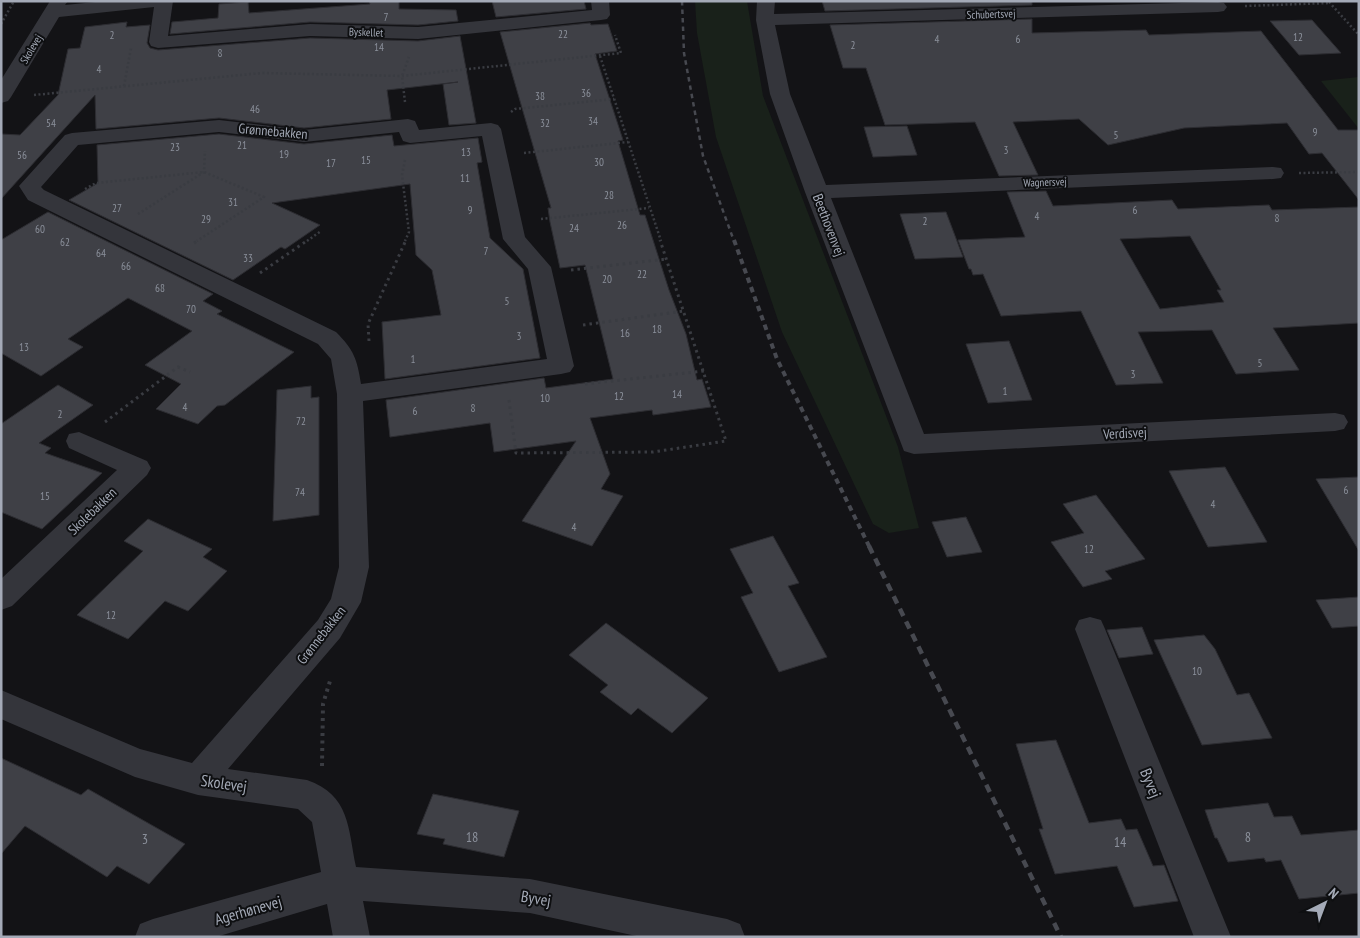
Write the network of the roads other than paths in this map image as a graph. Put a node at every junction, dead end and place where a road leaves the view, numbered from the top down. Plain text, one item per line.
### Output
1 (163, 1) edge
2 (56, 7) edge
3 (1218, 7) road end
4 (601, 8) edge
5 (766, 11) edge
6 (3, 92) edge
7 (1273, 173) road end
8 (816, 192) junction
9 (350, 394) junction
10 (1335, 422) dead end
11 (78, 442) road end
12 (914, 444) joint
13 (1, 598) edge
14 (1090, 630) dead end
15 (1, 704) edge
16 (198, 780) junction
17 (342, 882) junction
18 (154, 937) edge
19 (352, 937) edge
20 (727, 937) edge
21 (1213, 937) edge

1 - 2 street
1 - 4 street, Byskellet
2 - 6 street, Skolevej
3 - 5 street, Schubertsvej
5 - 8 street, Beethovenvej
7 - 8 street, Wagnersvej
8 - 12 street, Beethovenvej
9 - 9 street, Grønnebakken
9 - 16 street, Grønnebakken
10 - 12 street, Verdisvej
11 - 13 street, Skolebakken
14 - 21 street, Byvej
15 - 16 street, Skolevej
16 - 17 street, Skolevej
17 - 18 street, Agerhønevej
17 - 19 street, Skolevej
17 - 20 street, Byvej

